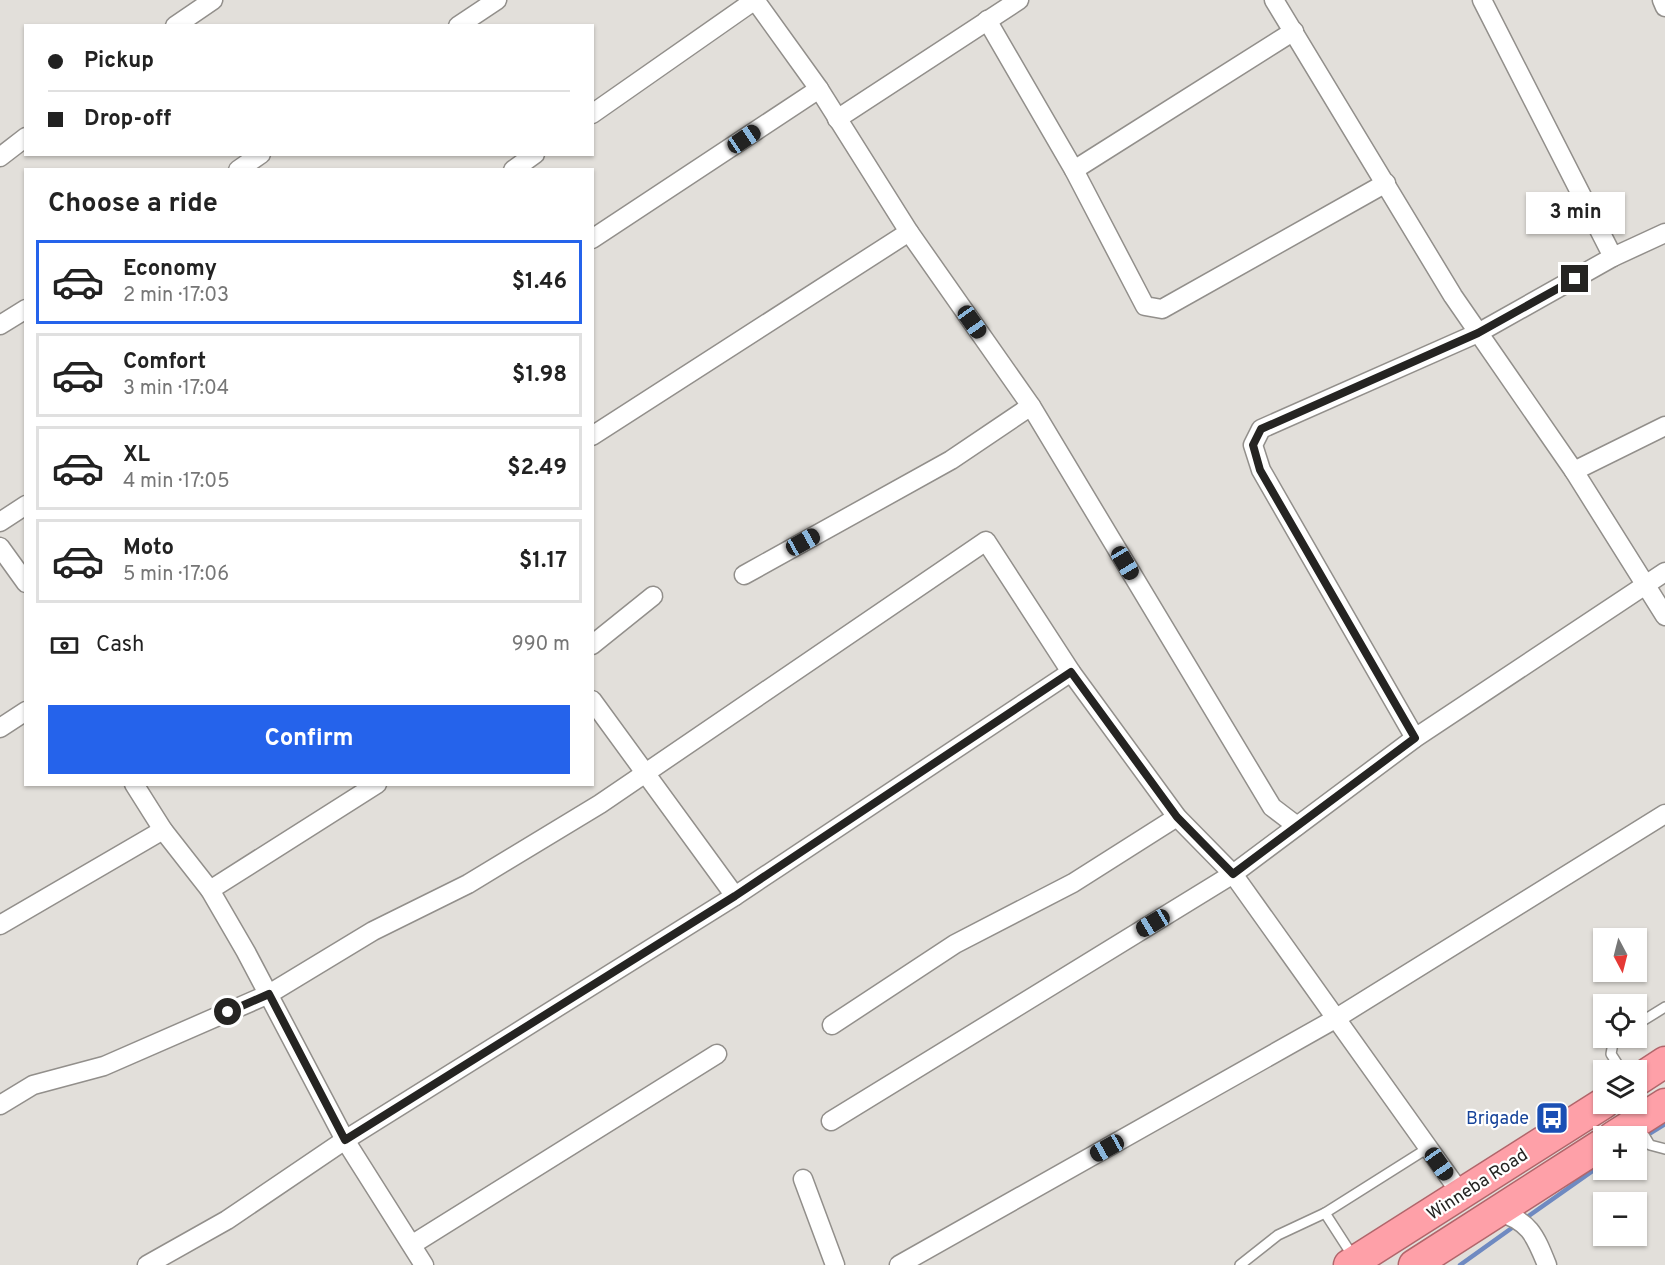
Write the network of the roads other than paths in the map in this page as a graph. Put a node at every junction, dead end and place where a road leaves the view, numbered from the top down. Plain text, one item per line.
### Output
1 (213, 0) edge
2 (497, 0) edge
3 (755, 0) edge
4 (1019, 0) edge
5 (1274, 0) edge
6 (1482, 0) edge
7 (1662, 0) edge
8 (1665, 7) edge
9 (987, 20) junction
10 (178, 24) edge
11 (461, 24) edge
12 (1294, 31) junction
13 (819, 89) junction
14 (594, 113) edge
15 (837, 118) junction
16 (24, 138) edge
17 (0, 156) edge
18 (258, 156) edge
19 (532, 156) edge
20 (241, 168) edge
21 (516, 168) edge
22 (1074, 170) junction
23 (1386, 183) junction
24 (909, 232) junction
25 (1665, 233) edge
26 (594, 239) edge
27 (1613, 256) junction
28 (24, 310) edge
29 (0, 326) edge
30 (1478, 333) junction
31 (1031, 406) junction
32 (1665, 426) edge
33 (594, 435) edge
34 (1574, 471) junction
35 (24, 506) edge
36 (0, 522) edge
37 (0, 547) edge
38 (1665, 572) edge
39 (744, 575) dead end
40 (24, 580) edge
41 (1645, 584) junction
42 (653, 596) dead end
43 (1665, 616) edge
44 (594, 643) edge
45 (1071, 672) junction
46 (594, 703) edge
47 (24, 712) edge
48 (0, 728) edge
49 (1415, 738) junction
50 (645, 773) junction
51 (135, 786) edge
52 (374, 786) edge
53 (1665, 814) edge
54 (1177, 817) junction
55 (1297, 826) junction
56 (163, 830) junction
57 (1233, 874) junction
58 (210, 890) junction
59 (735, 896) junction
60 (0, 925) edge
61 (269, 994) junction
62 (1665, 1007) edge
63 (1647, 1018) edge
64 (1335, 1019) junction
65 (832, 1025) dead end
66 (717, 1054) dead end
67 (1665, 1062) edge
68 (1647, 1074) edge
69 (1665, 1104) edge
70 (0, 1105) edge
71 (1593, 1110) edge
72 (831, 1121) dead end
73 (1630, 1126) edge
74 (345, 1140) junction
75 (1647, 1143) edge
76 (1428, 1148) junction
77 (1665, 1149) edge
78 (1593, 1150) edge
79 (803, 1179) dead end
80 (1462, 1195) junction
81 (1496, 1211) junction
82 (1325, 1213) junction
83 (413, 1244) junction
84 (1353, 1263) edge
85 (147, 1265) edge
86 (424, 1265) edge
87 (835, 1265) edge
88 (899, 1265) edge
89 (1240, 1265) edge
90 (1414, 1265) edge
91 (1547, 1265) edge

1 - 10 street
2 - 11 street
3 - 13 street
3 - 14 street
4 - 9 street
5 - 12 street
6 - 27 street
7 - 8 street
9 - 15 street
9 - 22 street
12 - 22 street
12 - 23 street
13 - 15 street
13 - 26 street
15 - 24 street
16 - 17 street
18 - 20 street
19 - 21 street
22 - 23 street
23 - 30 street
24 - 31 street
24 - 33 street
25 - 27 street
27 - 30 street
28 - 29 street
30 - 34 street
30 - 49 street
31 - 39 street
31 - 55 street
32 - 34 street
34 - 41 street
35 - 36 street
37 - 40 street
38 - 41 street
41 - 43 street
41 - 49 street
42 - 44 street
45 - 50 street
45 - 54 street
45 - 59 street
46 - 50 street
47 - 48 street
49 - 55 street
50 - 59 street
50 - 61 street
51 - 56 street
52 - 58 street
53 - 64 street
54 - 57 street
54 - 65 street
55 - 57 street
56 - 58 street
56 - 60 street
57 - 64 street
57 - 72 street
58 - 61 street
59 - 74 street
61 - 70 street
61 - 74 street
62 - 63 lane
64 - 76 street
64 - 88 street
66 - 83 street
67 - 68 highway
69 - 73 highway
71 - 80 highway, Winneba Road
74 - 83 street
74 - 85 street
75 - 77 lane
76 - 80 street
76 - 82 lane
78 - 81 highway, Winneba Road
79 - 87 street
80 - 84 highway, Winneba Road
81 - 90 highway, Winneba Road
81 - 91 street
82 - 84 lane
82 - 89 lane
83 - 86 street

